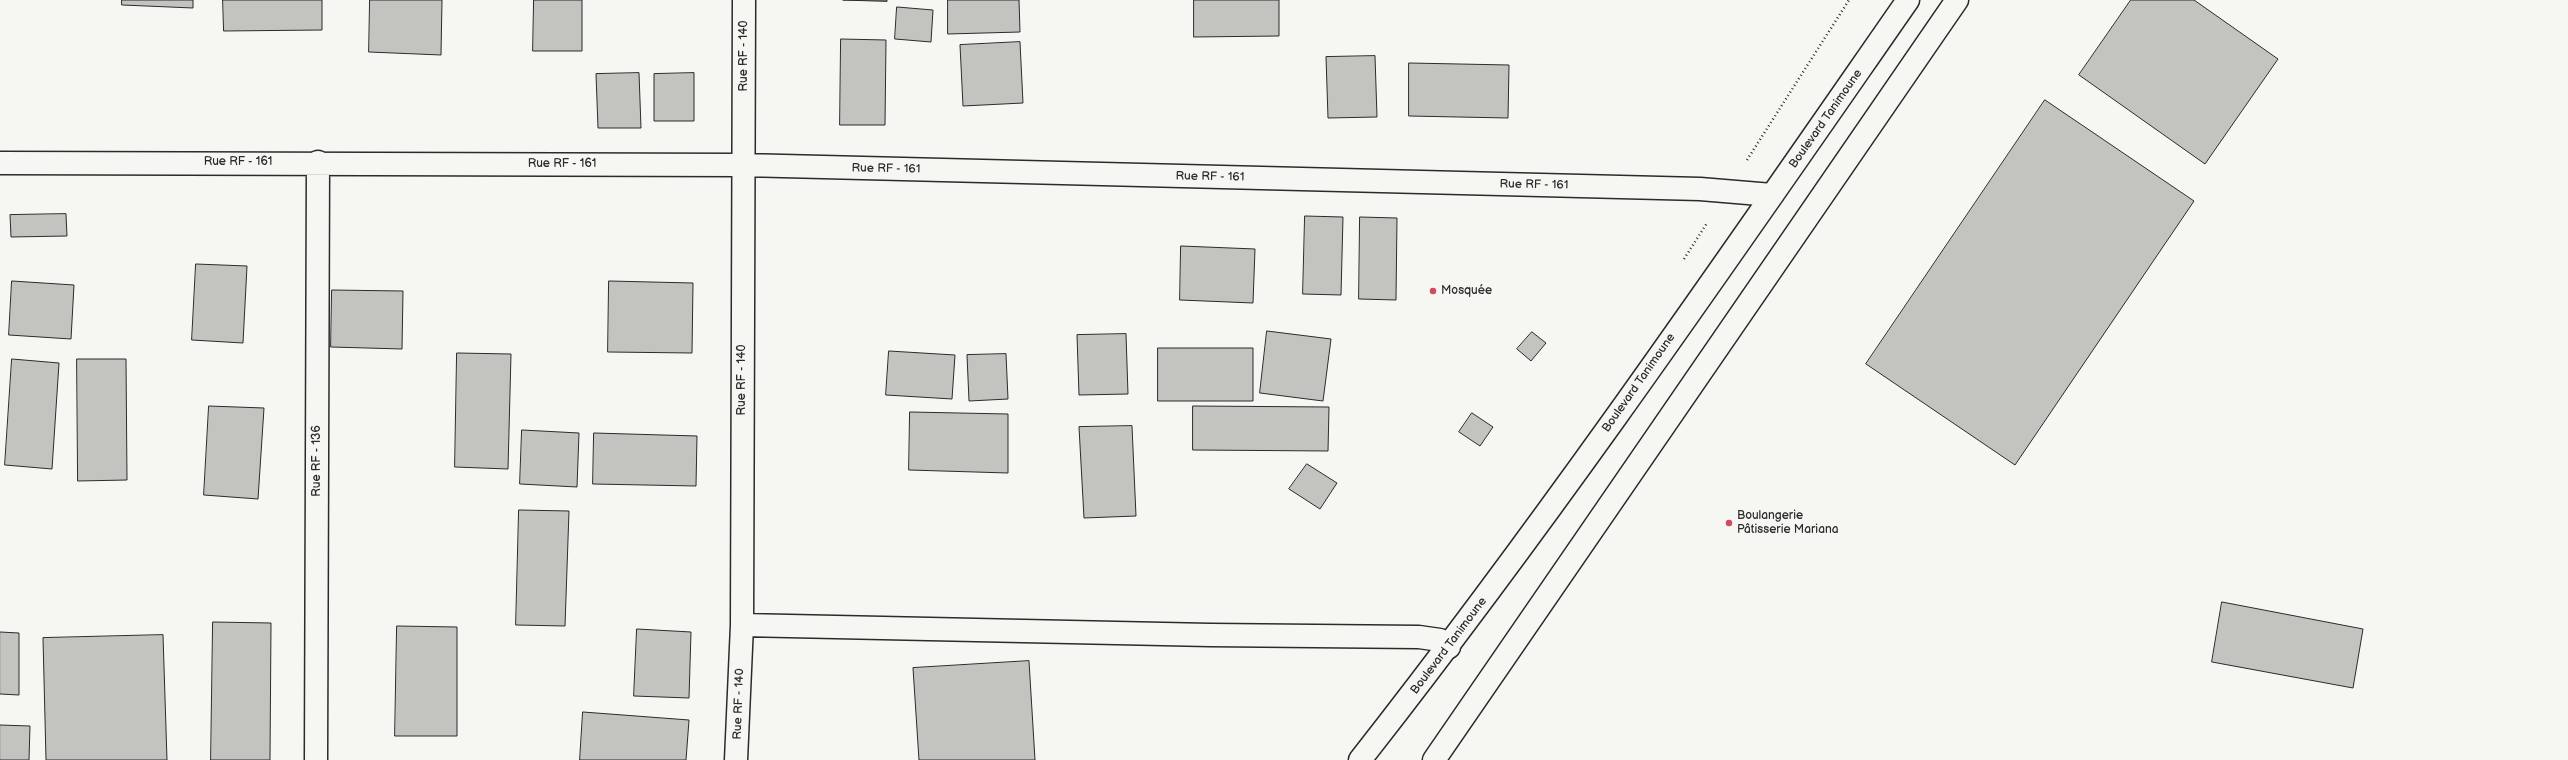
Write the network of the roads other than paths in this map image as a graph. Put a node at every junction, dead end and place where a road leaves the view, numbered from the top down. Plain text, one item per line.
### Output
1 (744, 0) edge
2 (1908, 0) edge
3 (1957, 0) edge
4 (318, 162) junction
5 (0, 163) edge
6 (743, 165) junction
7 (1772, 195) junction
8 (742, 624) junction
9 (1449, 647) junction
10 (316, 760) edge
11 (736, 760) edge
12 (1360, 760) edge
13 (1434, 760) edge

1 - 6 street, Rue RF - 140
2 - 7 street, Boulevard Tanimoune
3 - 13 street
4 - 5 street, Rue RF - 161
4 - 6 street, Rue RF - 161
4 - 10 street, Rue RF - 136
6 - 7 street, Rue RF - 161
6 - 8 street, Rue RF - 140
7 - 9 street, Boulevard Tanimoune
8 - 9 street
8 - 11 street, Rue RF - 140
9 - 12 street, Boulevard Tanimoune

